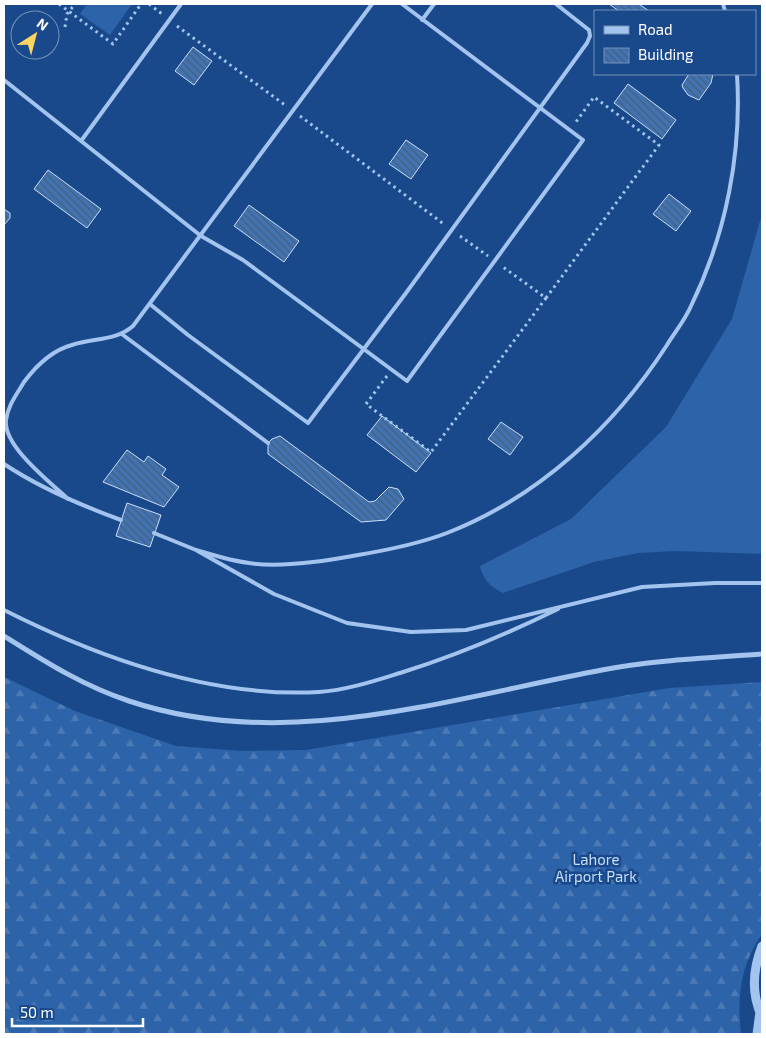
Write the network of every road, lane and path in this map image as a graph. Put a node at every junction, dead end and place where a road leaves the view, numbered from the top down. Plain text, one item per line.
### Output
1 (59, 4) edge
2 (74, 4) edge
3 (141, 4) edge
4 (149, 4) edge
5 (181, 4) edge
6 (372, 4) edge
7 (402, 4) edge
8 (434, 4) edge
9 (556, 4) edge
10 (70, 10) junction
11 (169, 20) junction
12 (422, 20) junction
13 (65, 27) dead end
14 (737, 75) edge
15 (4, 80) edge
16 (540, 108) junction
17 (293, 111) junction
18 (570, 130) junction
19 (81, 141) junction
20 (452, 230) junction
21 (201, 236) junction
22 (495, 261) junction
23 (546, 298) junction
24 (151, 305) junction
25 (122, 335) junction
26 (363, 349) junction
27 (392, 370) junction
28 (268, 444) dead end
29 (4, 464) edge
30 (68, 499) junction
31 (121, 520) dead end
32 (154, 533) dead end
33 (196, 550) junction
34 (762, 583) edge
35 (565, 606) junction
36 (4, 610) edge
37 (4, 636) edge
38 (762, 654) edge
39 (762, 946) edge
40 (761, 1014) edge
41 (757, 1034) edge

1 - 10 path
2 - 10 path
3 - 10 path
4 - 11 path
5 - 11 lane
6 - 17 lane
7 - 12 lane
8 - 12 lane
9 - 16 lane
10 - 13 path
11 - 17 path
11 - 19 lane
12 - 16 lane
14 - 33 lane
15 - 19 lane
16 - 18 lane
16 - 20 lane
17 - 20 path
17 - 21 lane
18 - 22 lane
18 - 23 path
19 - 21 lane
20 - 22 path
20 - 26 lane
21 - 24 lane
21 - 26 lane
22 - 23 path
22 - 27 lane
23 - 27 path
24 - 25 lane
24 - 26 lane
25 - 28 lane
25 - 30 lane
26 - 27 lane
29 - 30 lane
30 - 31 lane
32 - 33 lane
33 - 35 lane
34 - 35 lane
35 - 36 lane
37 - 38 street
39 - 40 street
40 - 41 street

